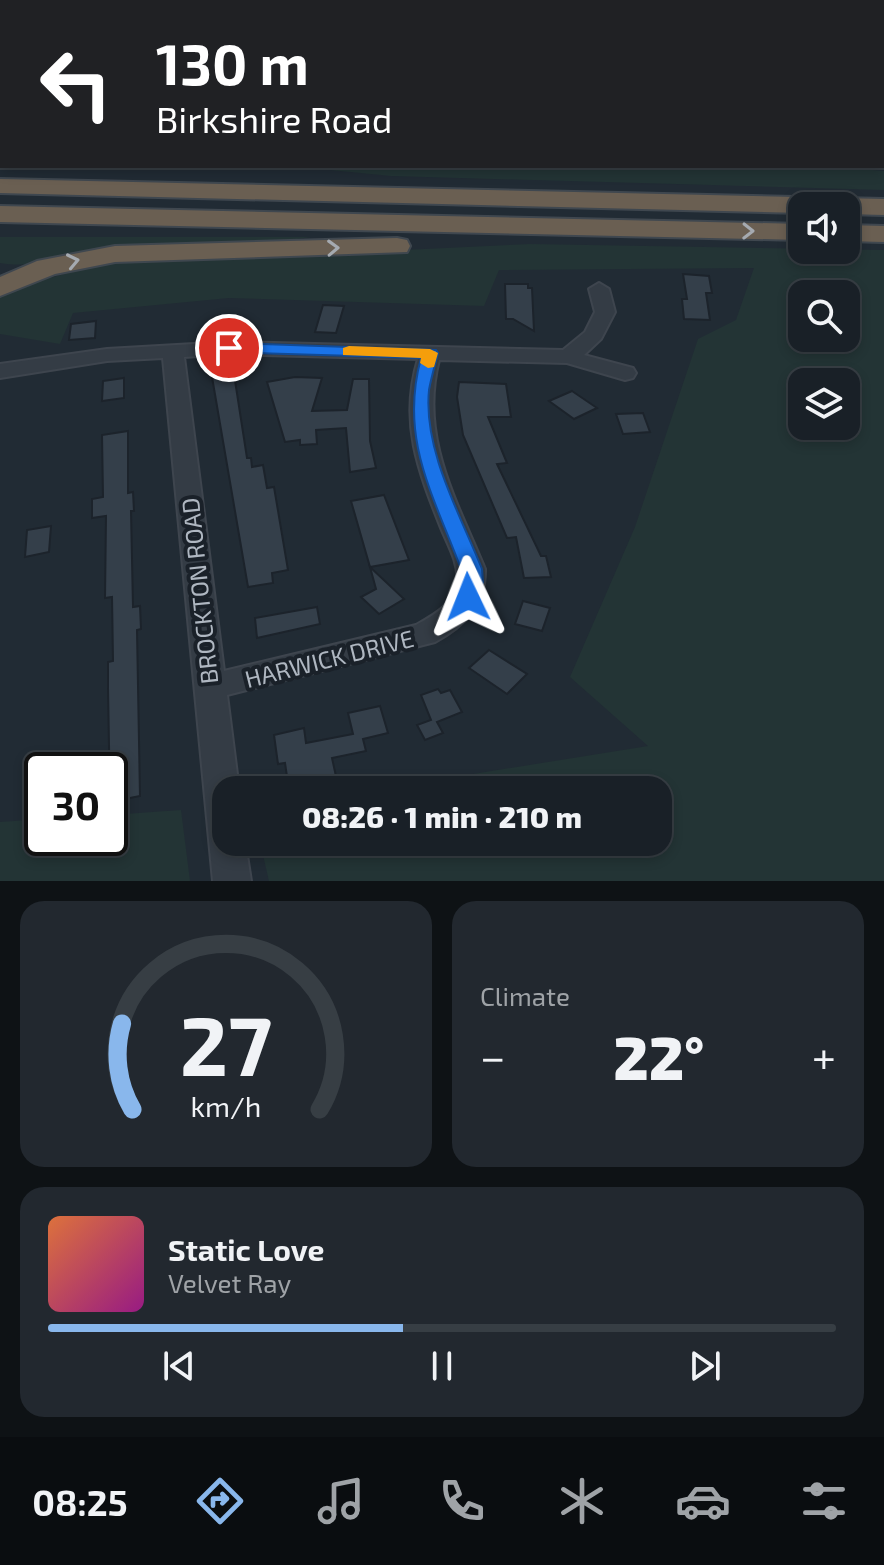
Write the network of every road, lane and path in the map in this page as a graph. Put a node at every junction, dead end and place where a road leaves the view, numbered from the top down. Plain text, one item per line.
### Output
1 (109, 168) edge
2 (278, 168) dead end
3 (0, 172) edge
4 (56, 177) junction
5 (413, 181) junction
6 (0, 186) edge
7 (884, 199) edge
8 (884, 207) edge
9 (0, 214) edge
10 (42, 220) junction
11 (0, 228) edge
12 (695, 230) junction
13 (788, 232) edge
14 (860, 233) edge
15 (884, 234) edge
16 (0, 287) edge
17 (599, 289) dead end
18 (173, 350) junction
19 (430, 353) junction
20 (568, 357) junction
21 (0, 371) edge
22 (625, 373) dead end
23 (209, 687) junction
24 (220, 776) edge
25 (229, 856) edge
26 (232, 881) edge

1 - 4 highway
2 - 5 highway
3 - 4 highway
4 - 5 highway
4 - 6 highway
4 - 8 highway
5 - 7 highway
9 - 10 highway
10 - 11 highway
10 - 12 highway
12 -> 13 highway
16 -> 12 highway
14 - 15 highway
17 - 20 street
18 - 19 street
18 - 21 street
18 - 23 street, BROCKTON ROAD
19 - 20 street
19 - 23 street, HARWICK DRIVE
20 - 22 street
23 - 24 street, BROCKTON ROAD
25 - 26 street

